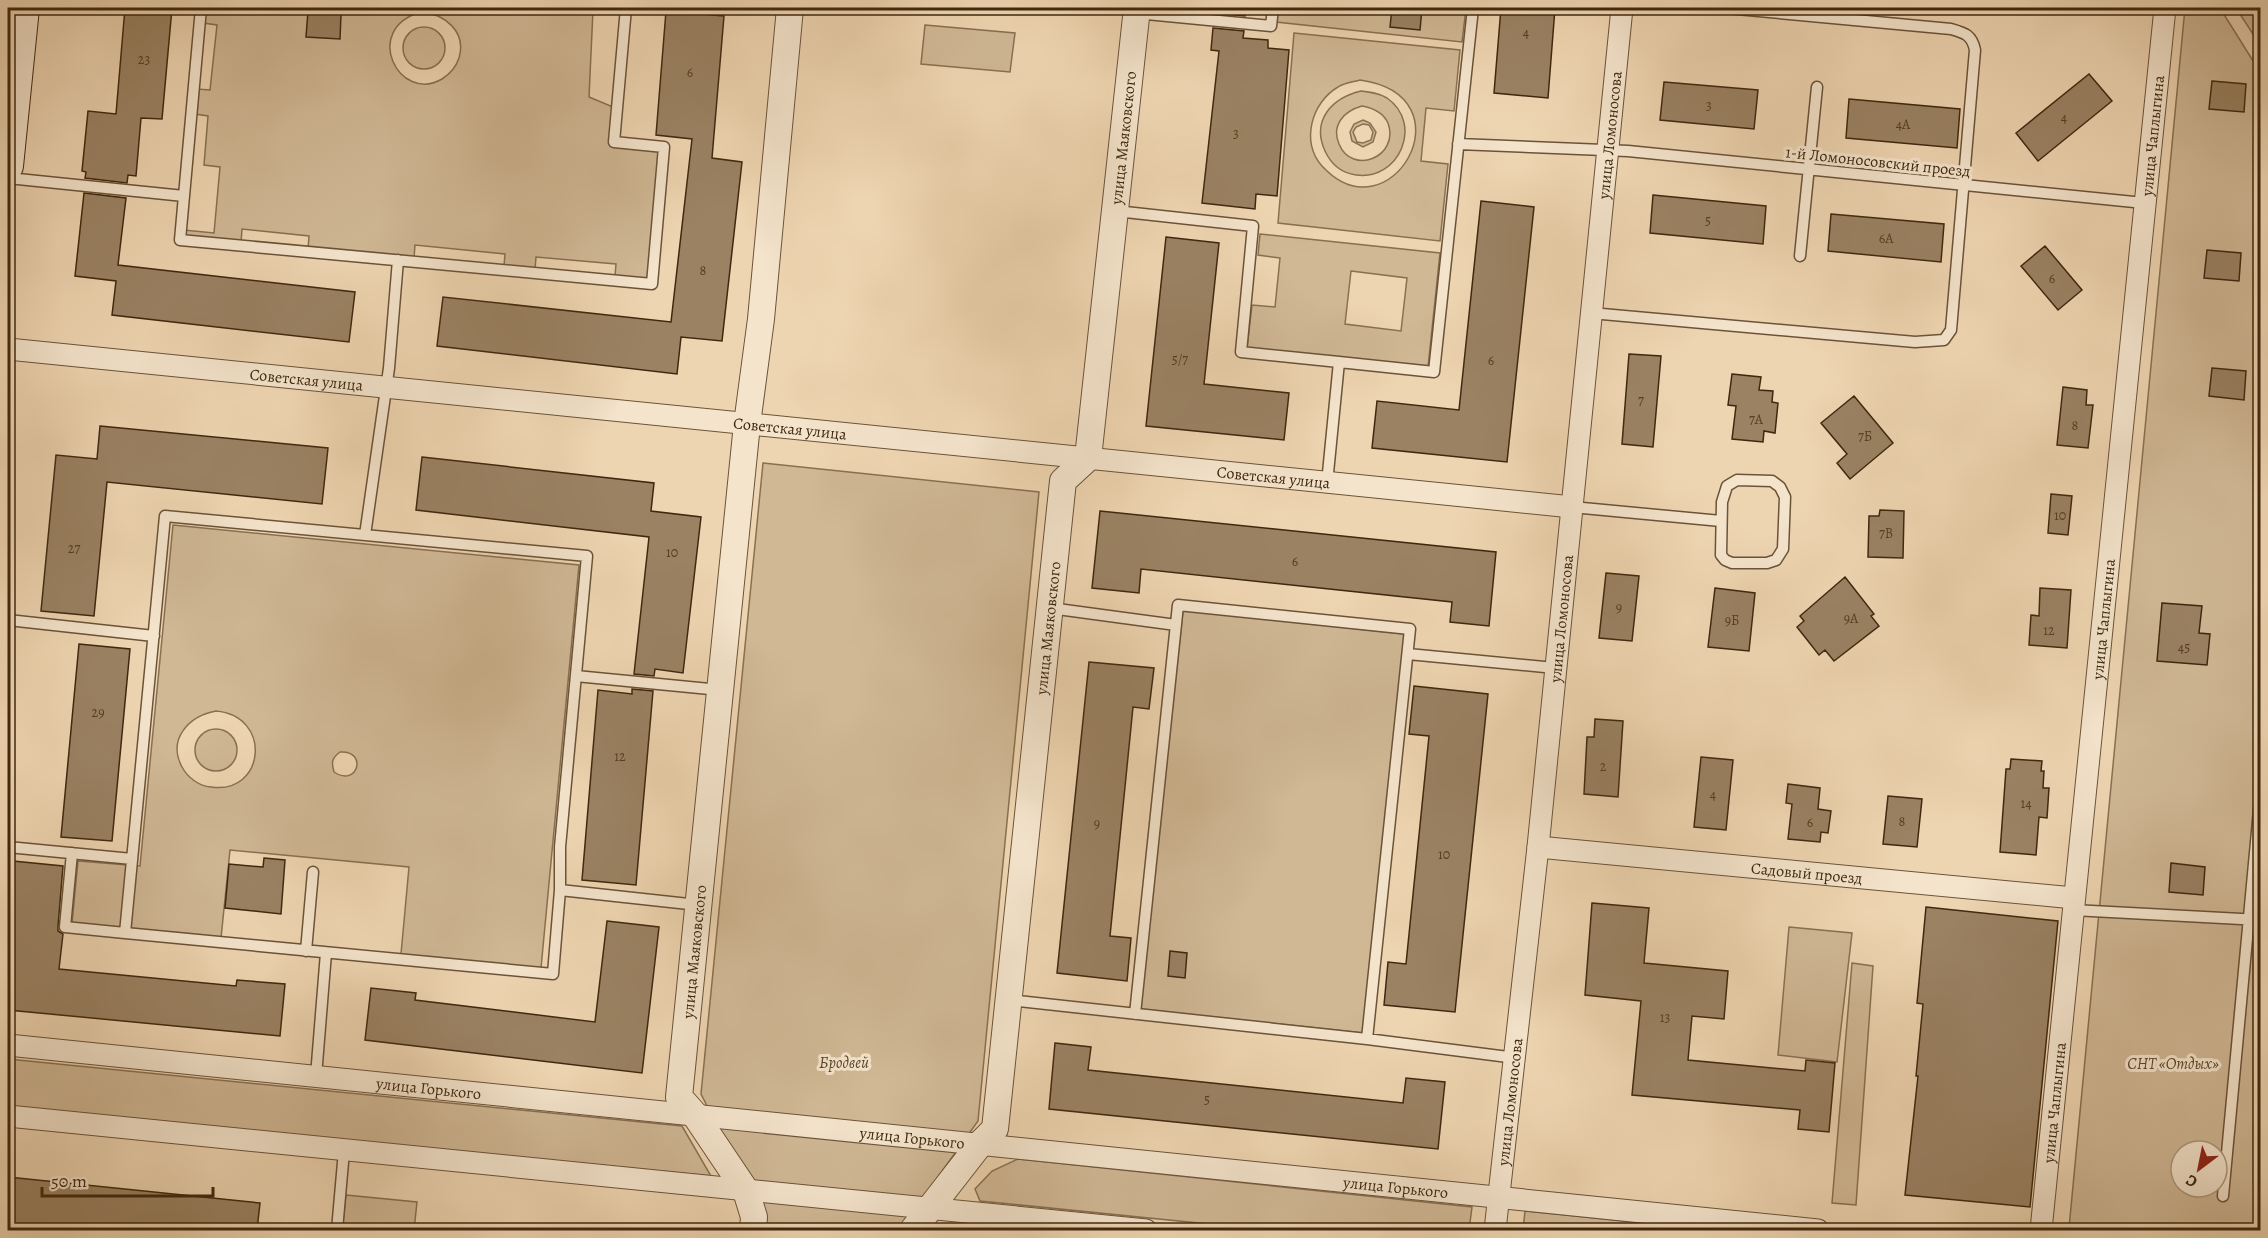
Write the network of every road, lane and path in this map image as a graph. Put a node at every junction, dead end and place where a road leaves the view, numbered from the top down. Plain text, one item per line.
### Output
1 (24, 8) edge
2 (201, 8) edge
3 (626, 8) edge
4 (789, 8) edge
5 (1273, 8) edge
6 (1473, 8) edge
7 (1622, 8) edge
8 (1726, 8) edge
9 (2165, 8) edge
10 (1136, 10) edge
11 (1816, 87) dead end
12 (1458, 144) junction
13 (1608, 150) junction
14 (8, 166) edge
15 (1808, 169) junction
16 (8, 178) edge
17 (1964, 185) junction
18 (184, 196) junction
19 (2144, 203) junction
20 (1116, 211) junction
21 (1800, 256) dead end
22 (398, 260) junction
23 (1591, 313) junction
24 (8, 349) edge
25 (1339, 362) junction
26 (386, 387) junction
27 (747, 424) junction
28 (1088, 458) junction
29 (1327, 483) junction
30 (1572, 507) junction
31 (1721, 521) junction
32 (365, 535) junction
33 (1050, 608) junction
34 (8, 620) edge
35 (1176, 625) junction
36 (153, 636) junction
37 (1408, 654) junction
38 (1555, 668) junction
39 (576, 676) junction
40 (720, 690) junction
41 (2260, 799) edge
42 (8, 847) edge
43 (1538, 847) junction
44 (72, 853) junction
45 (132, 859) junction
46 (313, 873) dead end
47 (560, 890) junction
48 (2074, 904) junction
49 (699, 905) junction
50 (2248, 919) junction
51 (2260, 920) edge
52 (126, 933) junction
53 (306, 951) junction
54 (326, 953) junction
55 (1009, 1000) junction
56 (1135, 1014) junction
57 (1367, 1039) junction
58 (8, 1045) edge
59 (1515, 1058) junction
60 (316, 1076) junction
61 (695, 1115) junction
62 (8, 1116) edge
63 (2228, 1139) edge
64 (980, 1144) junction
65 (344, 1151) junction
66 (746, 1191) junction
67 (1499, 1198) junction
68 (928, 1209) junction
69 (1074, 1227) edge
70 (337, 1230) edge
71 (753, 1230) edge
72 (914, 1230) edge
73 (1146, 1230) edge
74 (1496, 1230) edge
75 (1818, 1230) edge
76 (2041, 1230) edge

1 - 14 main road
2 - 18 lane
3 - 22 lane
4 - 27 street, улица Маяковского
5 - 10 lane
6 - 12 lane
7 - 13 street, улица Ломоносова
8 - 17 lane
9 - 19 street, улица Чаплыгина
10 - 20 street, улица Маяковского
11 - 15 lane
12 - 13 lane, 1-й Ломоносовский проезд
12 - 25 lane
13 - 15 lane, 1-й Ломоносовский проезд
13 - 23 street, улица Ломоносова
15 - 17 lane, 1-й Ломоносовский проезд
15 - 21 lane
16 - 18 lane
17 - 19 lane, 1-й Ломоносовский проезд
17 - 23 lane
18 - 22 lane
19 - 48 street, улица Чаплыгина
20 - 25 lane
20 - 28 street, улица Маяковского
22 - 26 lane
23 - 30 street, улица Ломоносова
24 - 26 street, Советская улица
25 - 29 lane
26 - 27 street, Советская улица
26 - 32 lane
27 - 28 street, Советская улица
27 - 40 street, улица Маяковского
28 - 29 street, Советская улица
28 - 33 street, улица Маяковского
29 - 30 street, Советская улица
30 - 31 lane
30 - 38 street, улица Ломоносова
31 - 31 lane
32 - 36 lane
32 - 39 lane
33 - 35 lane
33 - 55 street, улица Маяковского
34 - 36 lane
35 - 37 lane
35 - 56 lane
36 - 45 lane
37 - 38 lane
37 - 57 lane
38 - 43 street, улица Ломоносова
39 - 40 lane
39 - 47 lane
40 - 49 street, улица Маяковского
41 - 50 lane
42 - 44 lane
43 - 48 street, Садовый проезд
43 - 59 street, улица Ломоносова
44 - 45 lane
44 - 52 lane
45 - 52 lane
46 - 53 lane
47 - 49 lane
47 - 54 lane
48 - 50 lane
48 - 76 street, улица Чаплыгина
49 - 61 street, улица Маяковского
50 - 51 lane
50 - 63 lane
52 - 53 lane
53 - 54 lane
54 - 60 lane
55 - 56 lane
55 - 64 street, улица Маяковского
56 - 57 lane
57 - 59 lane
58 - 60 street, улица Горького
59 - 67 street, улица Ломоносова
60 - 61 street, улица Горького
61 - 64 street, улица Горького
61 - 66 street, улица Маяковского
62 - 65 street
64 - 67 street, улица Горького
64 - 68 street, улица Маяковского
65 - 66 street
65 - 70 lane
66 - 68 street
66 - 71 street, улица Маяковского
67 - 74 street, улица Ломоносова
67 - 75 street, улица Горького
68 - 69 street
68 - 72 street, улица Маяковского
69 - 73 street

